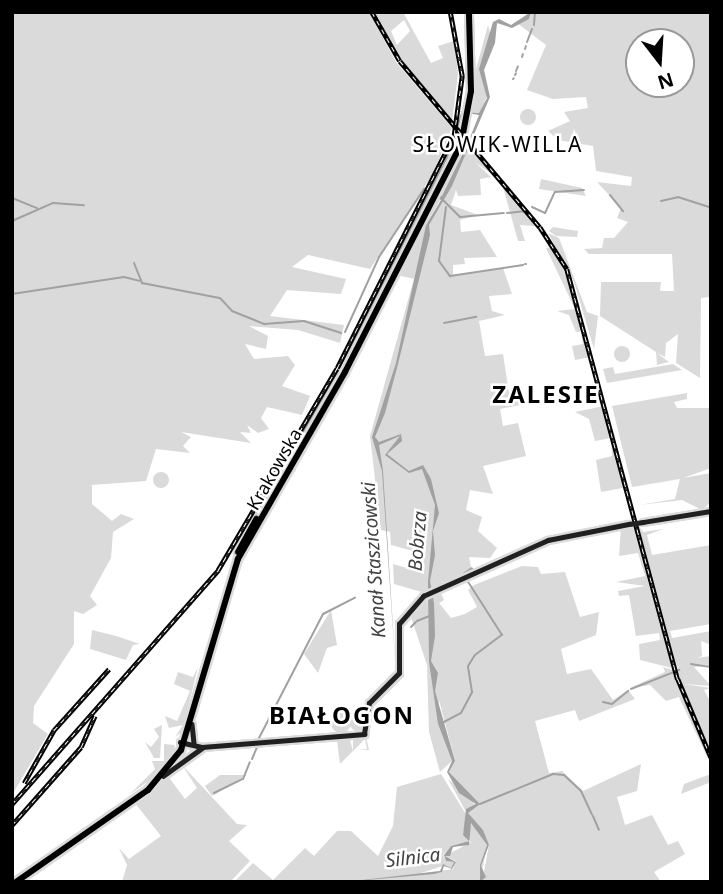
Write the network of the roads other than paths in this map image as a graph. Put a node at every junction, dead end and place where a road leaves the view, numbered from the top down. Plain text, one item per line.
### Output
1 (467, 12) edge
2 (711, 511) edge
3 (192, 718) junction
4 (182, 741) junction
5 (194, 743) junction
6 (205, 747) junction
7 (163, 776) junction
8 (14, 881) edge

1 - 3 main road, Krakowska
1 - 4 main road, Krakowska
2 - 6 main road, bridge
3 - 4 main road, Krakowska
3 - 5 main road
4 - 5 main road
4 - 6 main road
4 - 7 main road, Krakowska
4 - 8 main road, Krakowska
5 - 6 main road
6 - 7 main road
7 - 8 main road, Krakowska

